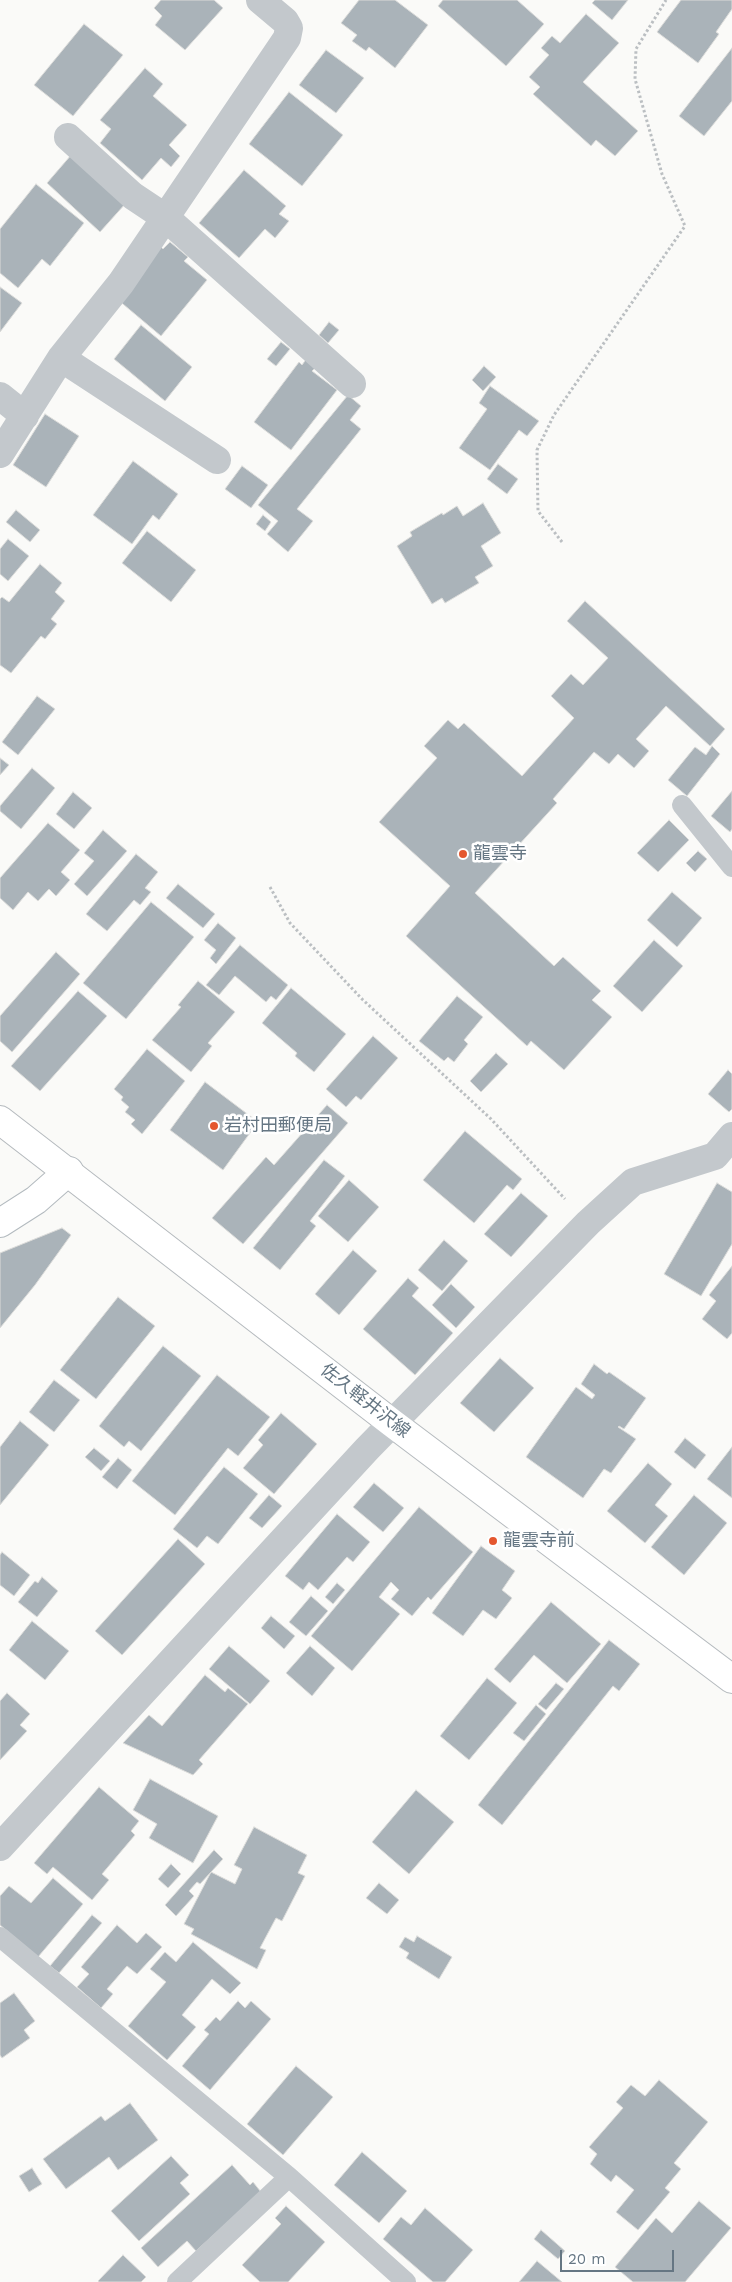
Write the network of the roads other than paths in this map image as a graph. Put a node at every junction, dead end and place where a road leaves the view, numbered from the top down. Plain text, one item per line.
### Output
1 (260, 0) edge
2 (68, 136) dead end
3 (166, 218) junction
4 (61, 358) junction
5 (352, 384) dead end
6 (0, 396) edge
7 (25, 416) junction
8 (0, 454) edge
9 (217, 460) dead end
10 (682, 805) dead end
11 (732, 867) edge
12 (0, 1120) edge
13 (732, 1136) edge
14 (69, 1171) junction
15 (0, 1223) edge
16 (392, 1423) junction
17 (732, 1679) edge
18 (0, 1847) edge
19 (0, 1937) edge
20 (289, 2177) junction
21 (177, 2282) edge
22 (406, 2282) edge

1 - 3 street
2 - 3 street
3 - 4 street
3 - 5 street
4 - 7 street
4 - 9 street
6 - 7 street
7 - 8 street
10 - 11 lane
12 - 14 main road, 佐久軽井沢線
13 - 16 street
14 - 15 main road
14 - 16 main road, 佐久軽井沢線
16 - 17 main road, 佐久軽井沢線
16 - 18 street
19 - 20 lane
20 - 21 lane
20 - 22 lane

